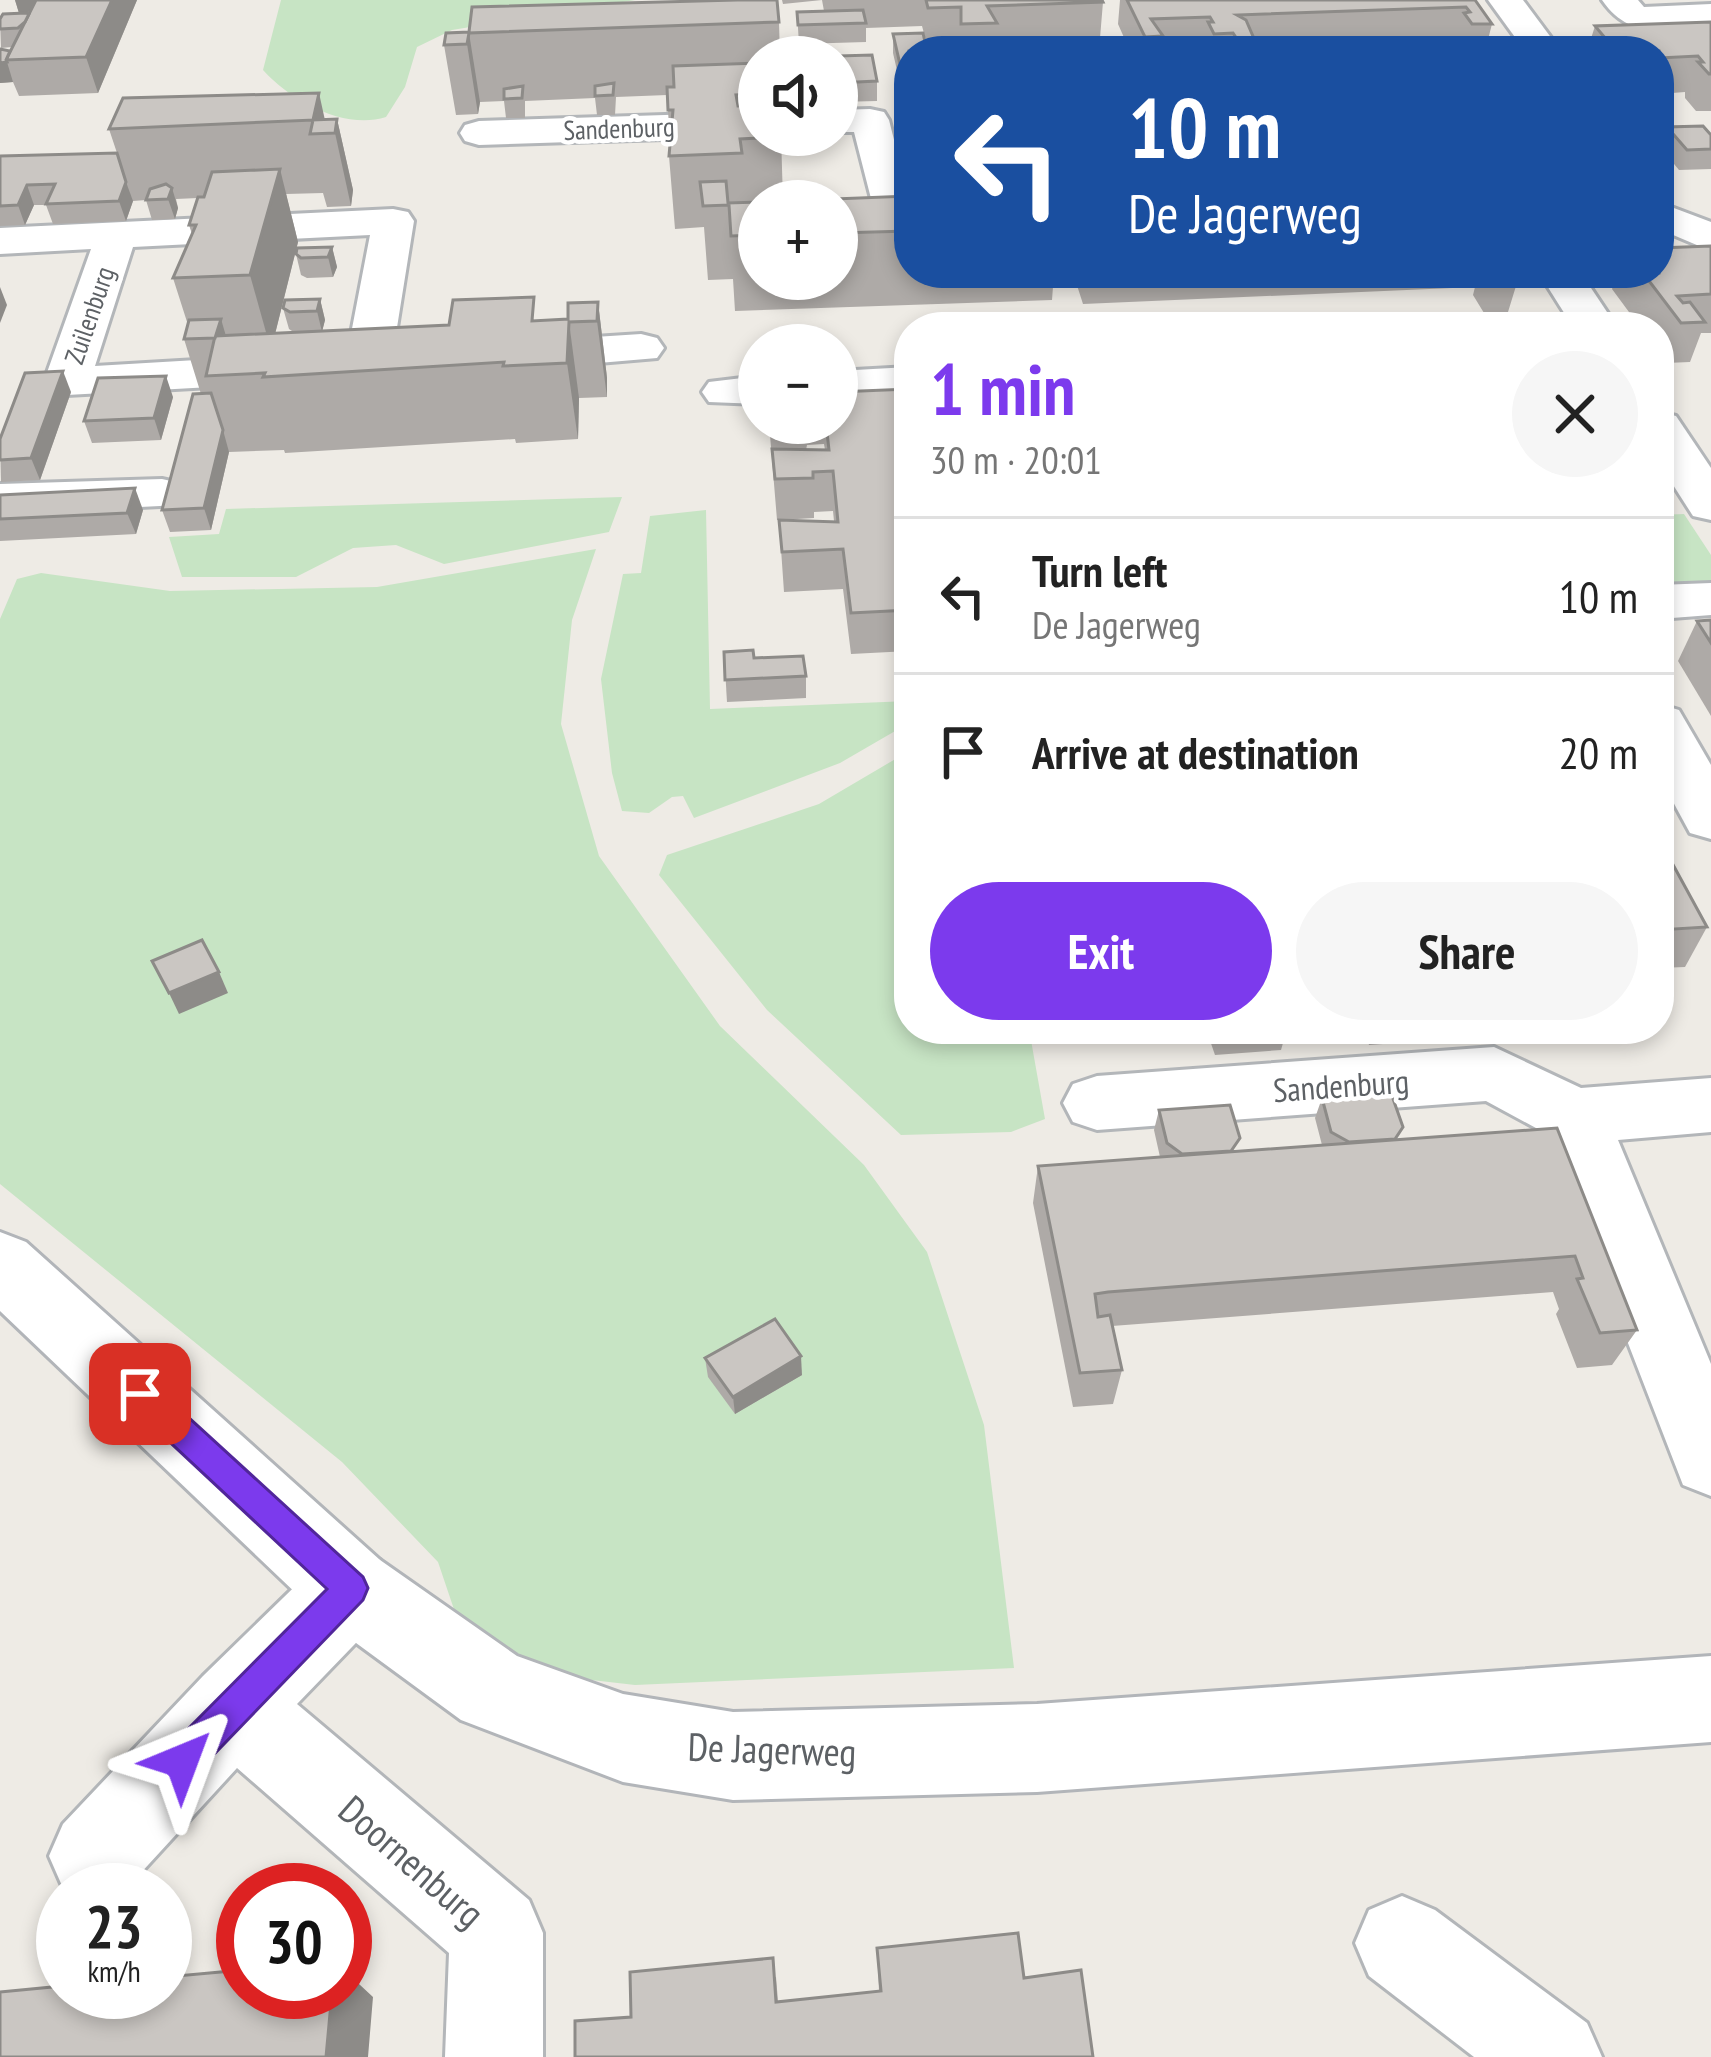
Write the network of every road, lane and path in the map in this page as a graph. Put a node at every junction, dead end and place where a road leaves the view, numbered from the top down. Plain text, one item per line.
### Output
1 (1505, 0) edge
2 (1618, 0) edge
3 (1711, 15) edge
4 (1532, 36) edge
5 (858, 120) edge
6 (738, 125) edge
7 (479, 133) dead end
8 (894, 217) edge
9 (1674, 220) edge
10 (116, 236) junction
11 (1711, 238) edge
12 (0, 241) edge
13 (641, 348) dead end
14 (482, 358) edge
15 (414, 362) edge
16 (368, 364) junction
17 (894, 382) edge
18 (858, 384) edge
19 (1674, 449) edge
20 (162, 494) edge
21 (0, 499) edge
22 (1711, 506) edge
23 (1711, 598) edge
24 (1674, 601) edge
25 (1674, 750) edge
26 (1711, 818) edge
27 (1097, 1103) dead end
28 (1711, 1105) edge
29 (1574, 1116) junction
30 (0, 1264) edge
31 (1711, 1459) edge
32 (351, 1588) junction
33 (1711, 1699) edge
34 (234, 1707) junction
35 (95, 1856) dead end
36 (1402, 1942) dead end
37 (494, 2057) edge
38 (1553, 2057) edge

1 - 4 street
2 - 3 street
5 - 8 street
6 - 7 street, Sandenburg
9 - 11 street
10 - 12 street, Zuilenburg
10 - 16 street, Zuilenburg
10 - 16 street, Zuilenburg
13 - 14 street
15 - 16 street, Zuilenburg
17 - 18 street
19 - 22 street
20 - 21 street
23 - 24 street
25 - 26 street
27 - 29 street, Sandenburg
28 - 29 street
29 - 31 street
30 - 32 street, De Jagerweg
32 - 33 street, De Jagerweg
32 - 34 street
34 - 35 street
34 - 37 street, Doornenburg
36 - 38 street

